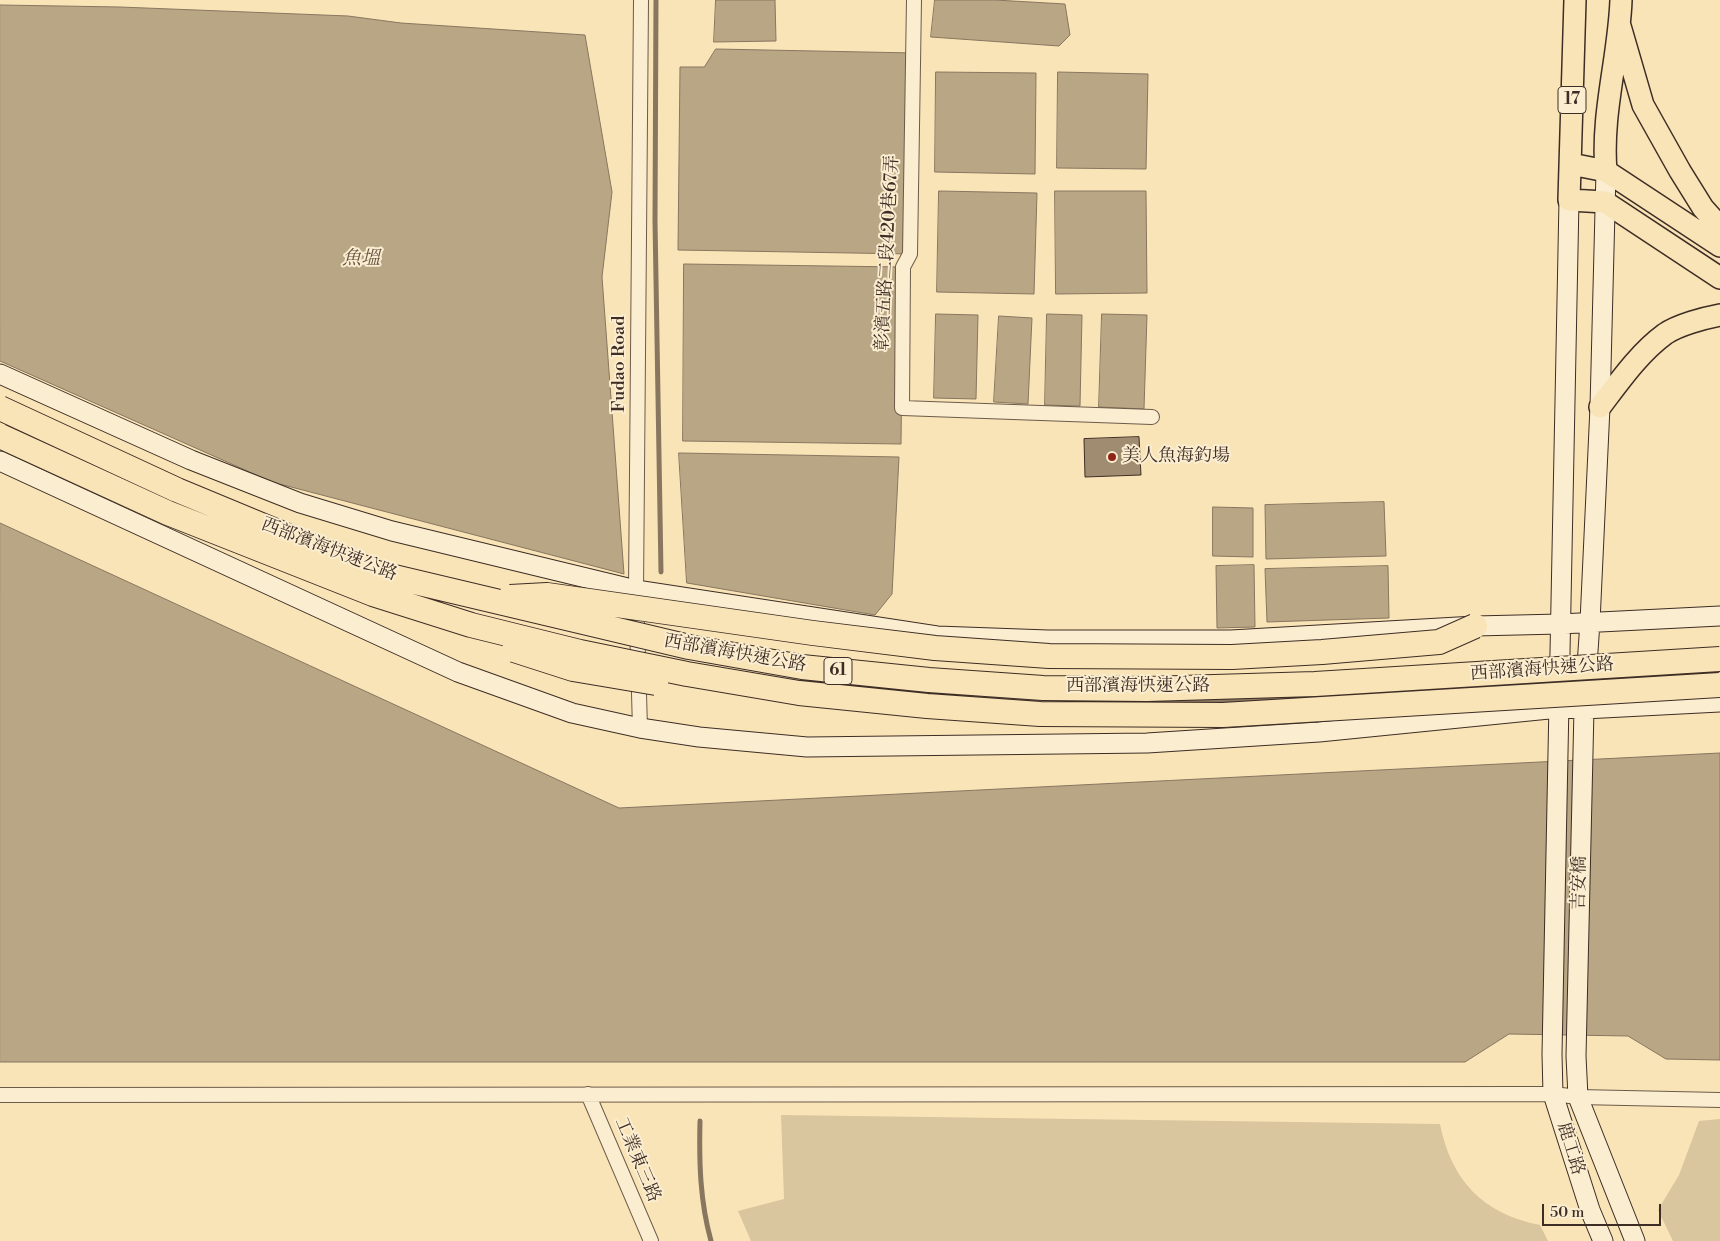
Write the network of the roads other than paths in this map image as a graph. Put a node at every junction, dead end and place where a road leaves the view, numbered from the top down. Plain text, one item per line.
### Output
1 (642, 0) edge
2 (914, 0) edge
3 (1575, 0) edge
4 (1621, 0) edge
5 (1620, 26) junction
6 (1571, 164) junction
7 (1606, 171) junction
8 (1569, 200) junction
9 (1605, 202) junction
10 (1720, 227) edge
11 (1720, 246) edge
12 (1720, 278) edge
13 (1720, 315) edge
14 (0, 374) edge
15 (1600, 407) junction
16 (0, 408) edge
17 (1152, 417) dead end
18 (0, 436) edge
19 (0, 461) edge
20 (636, 590) junction
21 (486, 599) junction
22 (1720, 616) edge
23 (1590, 622) junction
24 (1560, 624) junction
25 (471, 625) junction
26 (1476, 626) junction
27 (1720, 659) edge
28 (1720, 685) edge
29 (1720, 702) edge
30 (1559, 708) junction
31 (1584, 709) junction
32 (1477, 715) junction
33 (640, 728) junction
34 (1552, 1054) joint
35 (1576, 1056) joint
36 (588, 1094) junction
37 (1553, 1094) junction
38 (0, 1095) edge
39 (1578, 1096) junction
40 (1720, 1100) edge
41 (651, 1241) edge
42 (1603, 1241) edge
43 (1635, 1241) edge

1 - 20 street, Fudao Road
2 - 17 street, 彰濱五路二段420巷67弄
3 - 6 main road, 17
4 - 5 main road, 17
5 - 7 main road, 17
5 - 10 main road
6 - 7 main road
6 - 8 main road, 17
7 - 9 street, 吉安橋
7 - 11 main road
8 - 9 main road
8 - 24 street, 吉安橋
9 - 12 main road
9 - 15 street, 吉安橋
13 - 15 main road
14 - 20 street
15 - 23 street, 吉安橋
16 - 21 highway, 西部濱海快速公路 / 61, bridge
18 - 25 highway, 西部濱海快速公路 / 61, bridge
19 - 33 street
20 - 26 street
20 - 33 street, Fudao Road
21 - 26 highway, bridge
21 - 27 highway, 西部濱海快速公路 / 61, bridge
22 - 23 street
23 - 24 street
23 - 31 street, 吉安橋
24 - 26 street
24 - 30 street, 吉安橋
25 - 28 highway, 西部濱海快速公路 / 61, bridge
25 - 32 highway, bridge
29 - 31 street
30 - 31 street
30 - 32 street
30 - 34 street, 吉安橋
31 - 35 street, 吉安橋
32 - 33 street
34 - 37 street, 鹿工路
35 - 39 street, 鹿工路
36 - 37 street
36 - 38 street
36 - 41 street, 工業東三路
37 - 39 street
37 - 42 street, 鹿工路
39 - 40 street
39 - 43 street, 鹿工路

